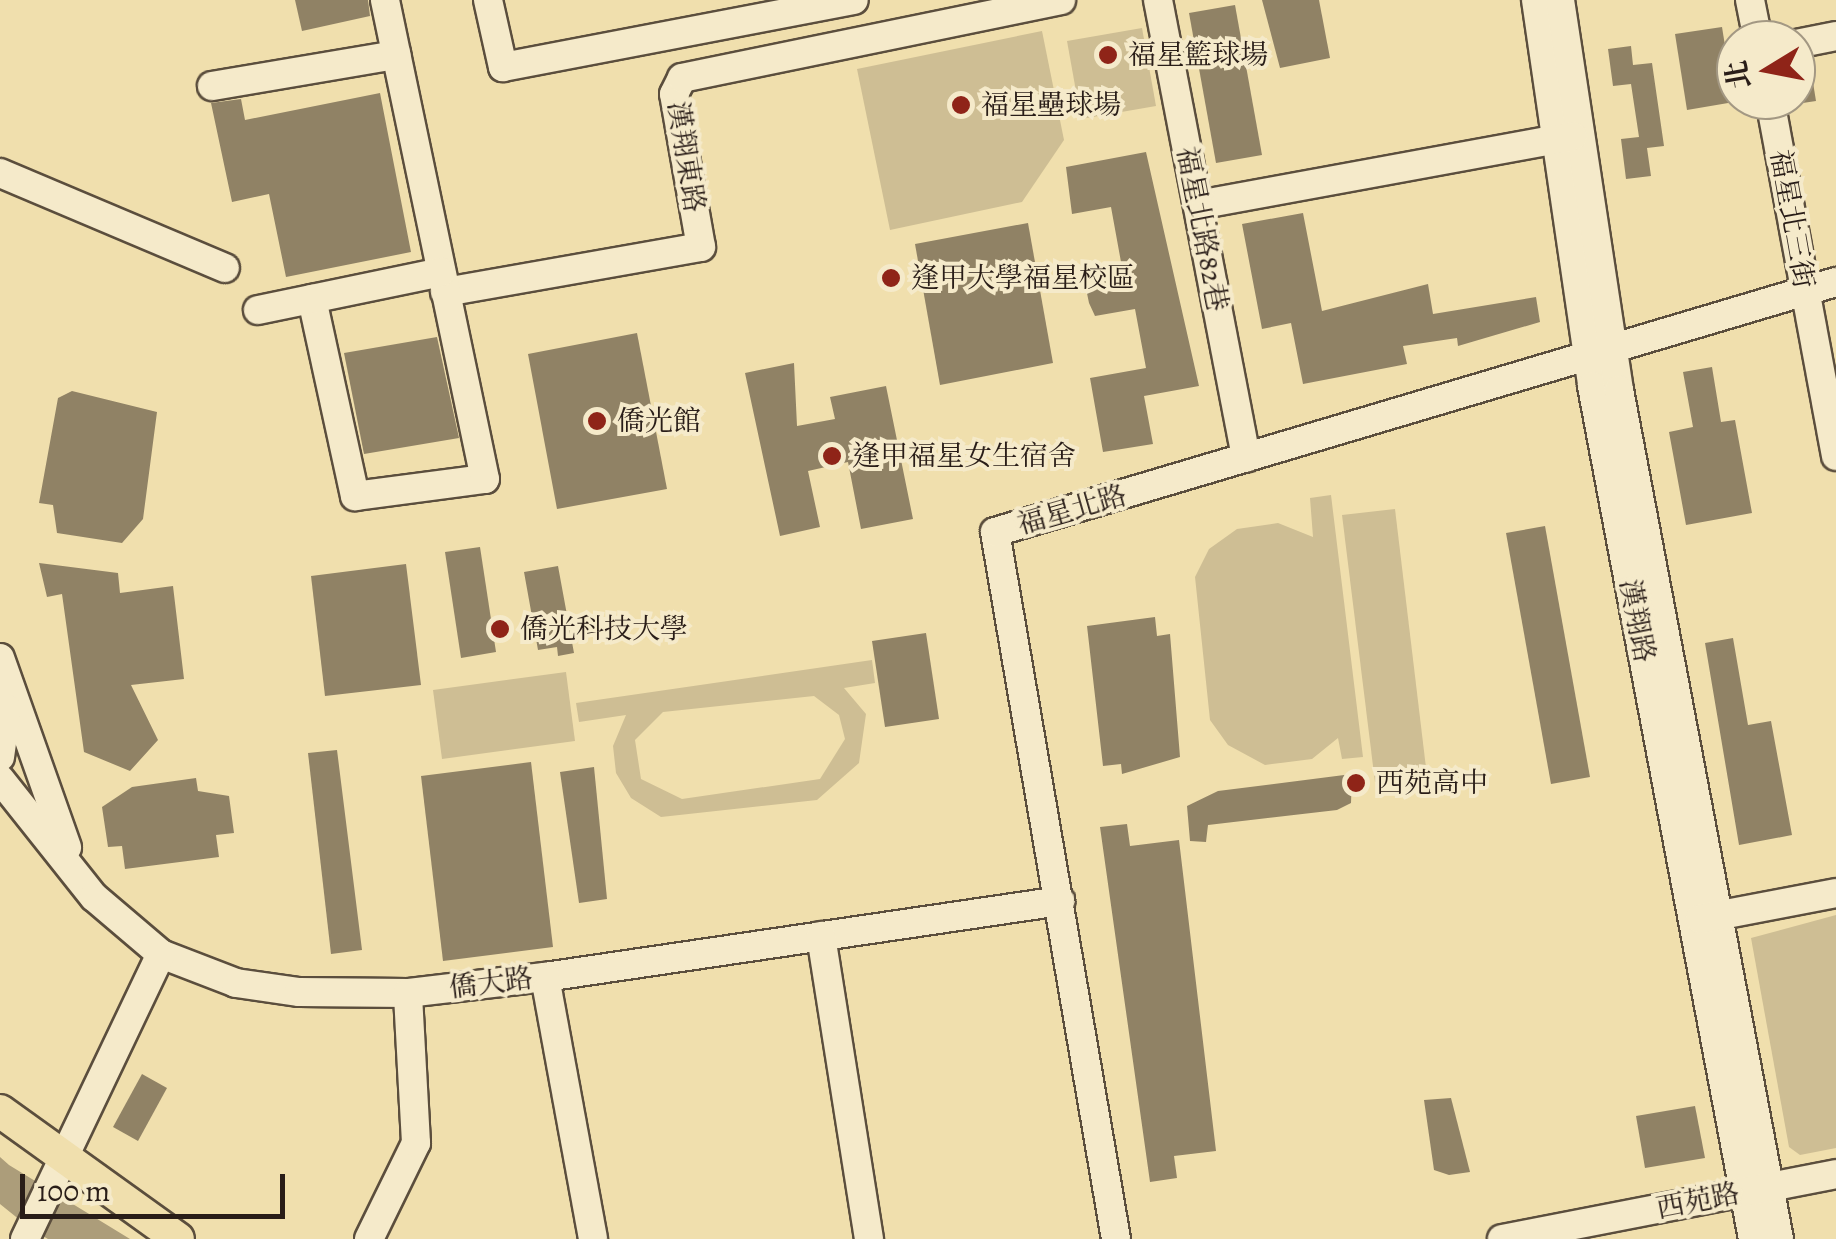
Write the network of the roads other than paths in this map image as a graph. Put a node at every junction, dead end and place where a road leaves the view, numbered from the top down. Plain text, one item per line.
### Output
1 (385, 0) edge
2 (488, 0) edge
3 (854, 0) edge
4 (1061, 0) edge
5 (1158, 0) edge
6 (1536, 0) edge
7 (1560, 0) edge
8 (823, 3) edge
9 (396, 56) junction
10 (212, 86) dead end
11 (1774, 120) edge
12 (1568, 137) junction
13 (0, 173) edge
14 (1198, 205) junction
15 (226, 268) dead end
16 (443, 282) junction
17 (1836, 282) edge
18 (1805, 292) junction
19 (312, 299) junction
20 (258, 310) dead end
21 (1601, 351) junction
22 (1836, 456) edge
23 (1246, 458) junction
24 (2, 667) edge
25 (0, 757) edge
26 (0, 779) edge
27 (1836, 893) edge
28 (94, 896) junction
29 (1060, 902) junction
30 (1706, 918) junction
31 (821, 936) junction
32 (161, 954) junction
33 (545, 977) junction
34 (408, 993) junction
35 (0, 1111) edge
36 (66, 1166) junction
37 (1836, 1174) edge
38 (1756, 1189) junction
39 (25, 1239) edge
40 (178, 1239) edge
41 (370, 1239) edge
42 (593, 1239) edge
43 (869, 1239) edge
44 (1116, 1239) edge
45 (1502, 1239) edge
46 (1753, 1239) edge
47 (1779, 1239) edge

1 - 9 street
2 - 8 street
3 - 8 street
4 - 16 street, 漢翔東路
5 - 14 street, 福星北路82巷
6 - 12 street, 漢翔路
7 - 12 street, 漢翔路
9 - 10 street
9 - 16 street
11 - 18 street, 福星北三街
12 - 14 street
12 - 21 street, 漢翔路
13 - 15 street
14 - 23 street, 福星北路82巷
16 - 19 street
16 - 19 street
17 - 18 street, 福星北路
18 - 21 street, 福星北路
18 - 22 street, 福星北三街
19 - 20 street
21 - 23 street, 福星北路
21 - 30 street, 漢翔路
23 - 29 street, 福星北路
24 - 25 street
24 - 28 street
26 - 28 street, 僑大路
27 - 30 street
28 - 32 street, 僑大路
29 - 31 street, 僑大路
29 - 44 street, 福星北路
30 - 38 street, 漢翔路
31 - 33 street, 僑大路
31 - 43 street
32 - 34 street, 僑大路
32 - 36 street
33 - 34 street, 僑大路
33 - 42 street
34 - 41 street
35 - 36 main road
36 - 39 street
36 - 40 main road
37 - 38 street, 西苑路
38 - 45 street, 西苑路
38 - 46 street, 漢翔路
38 - 47 street, 漢翔路

